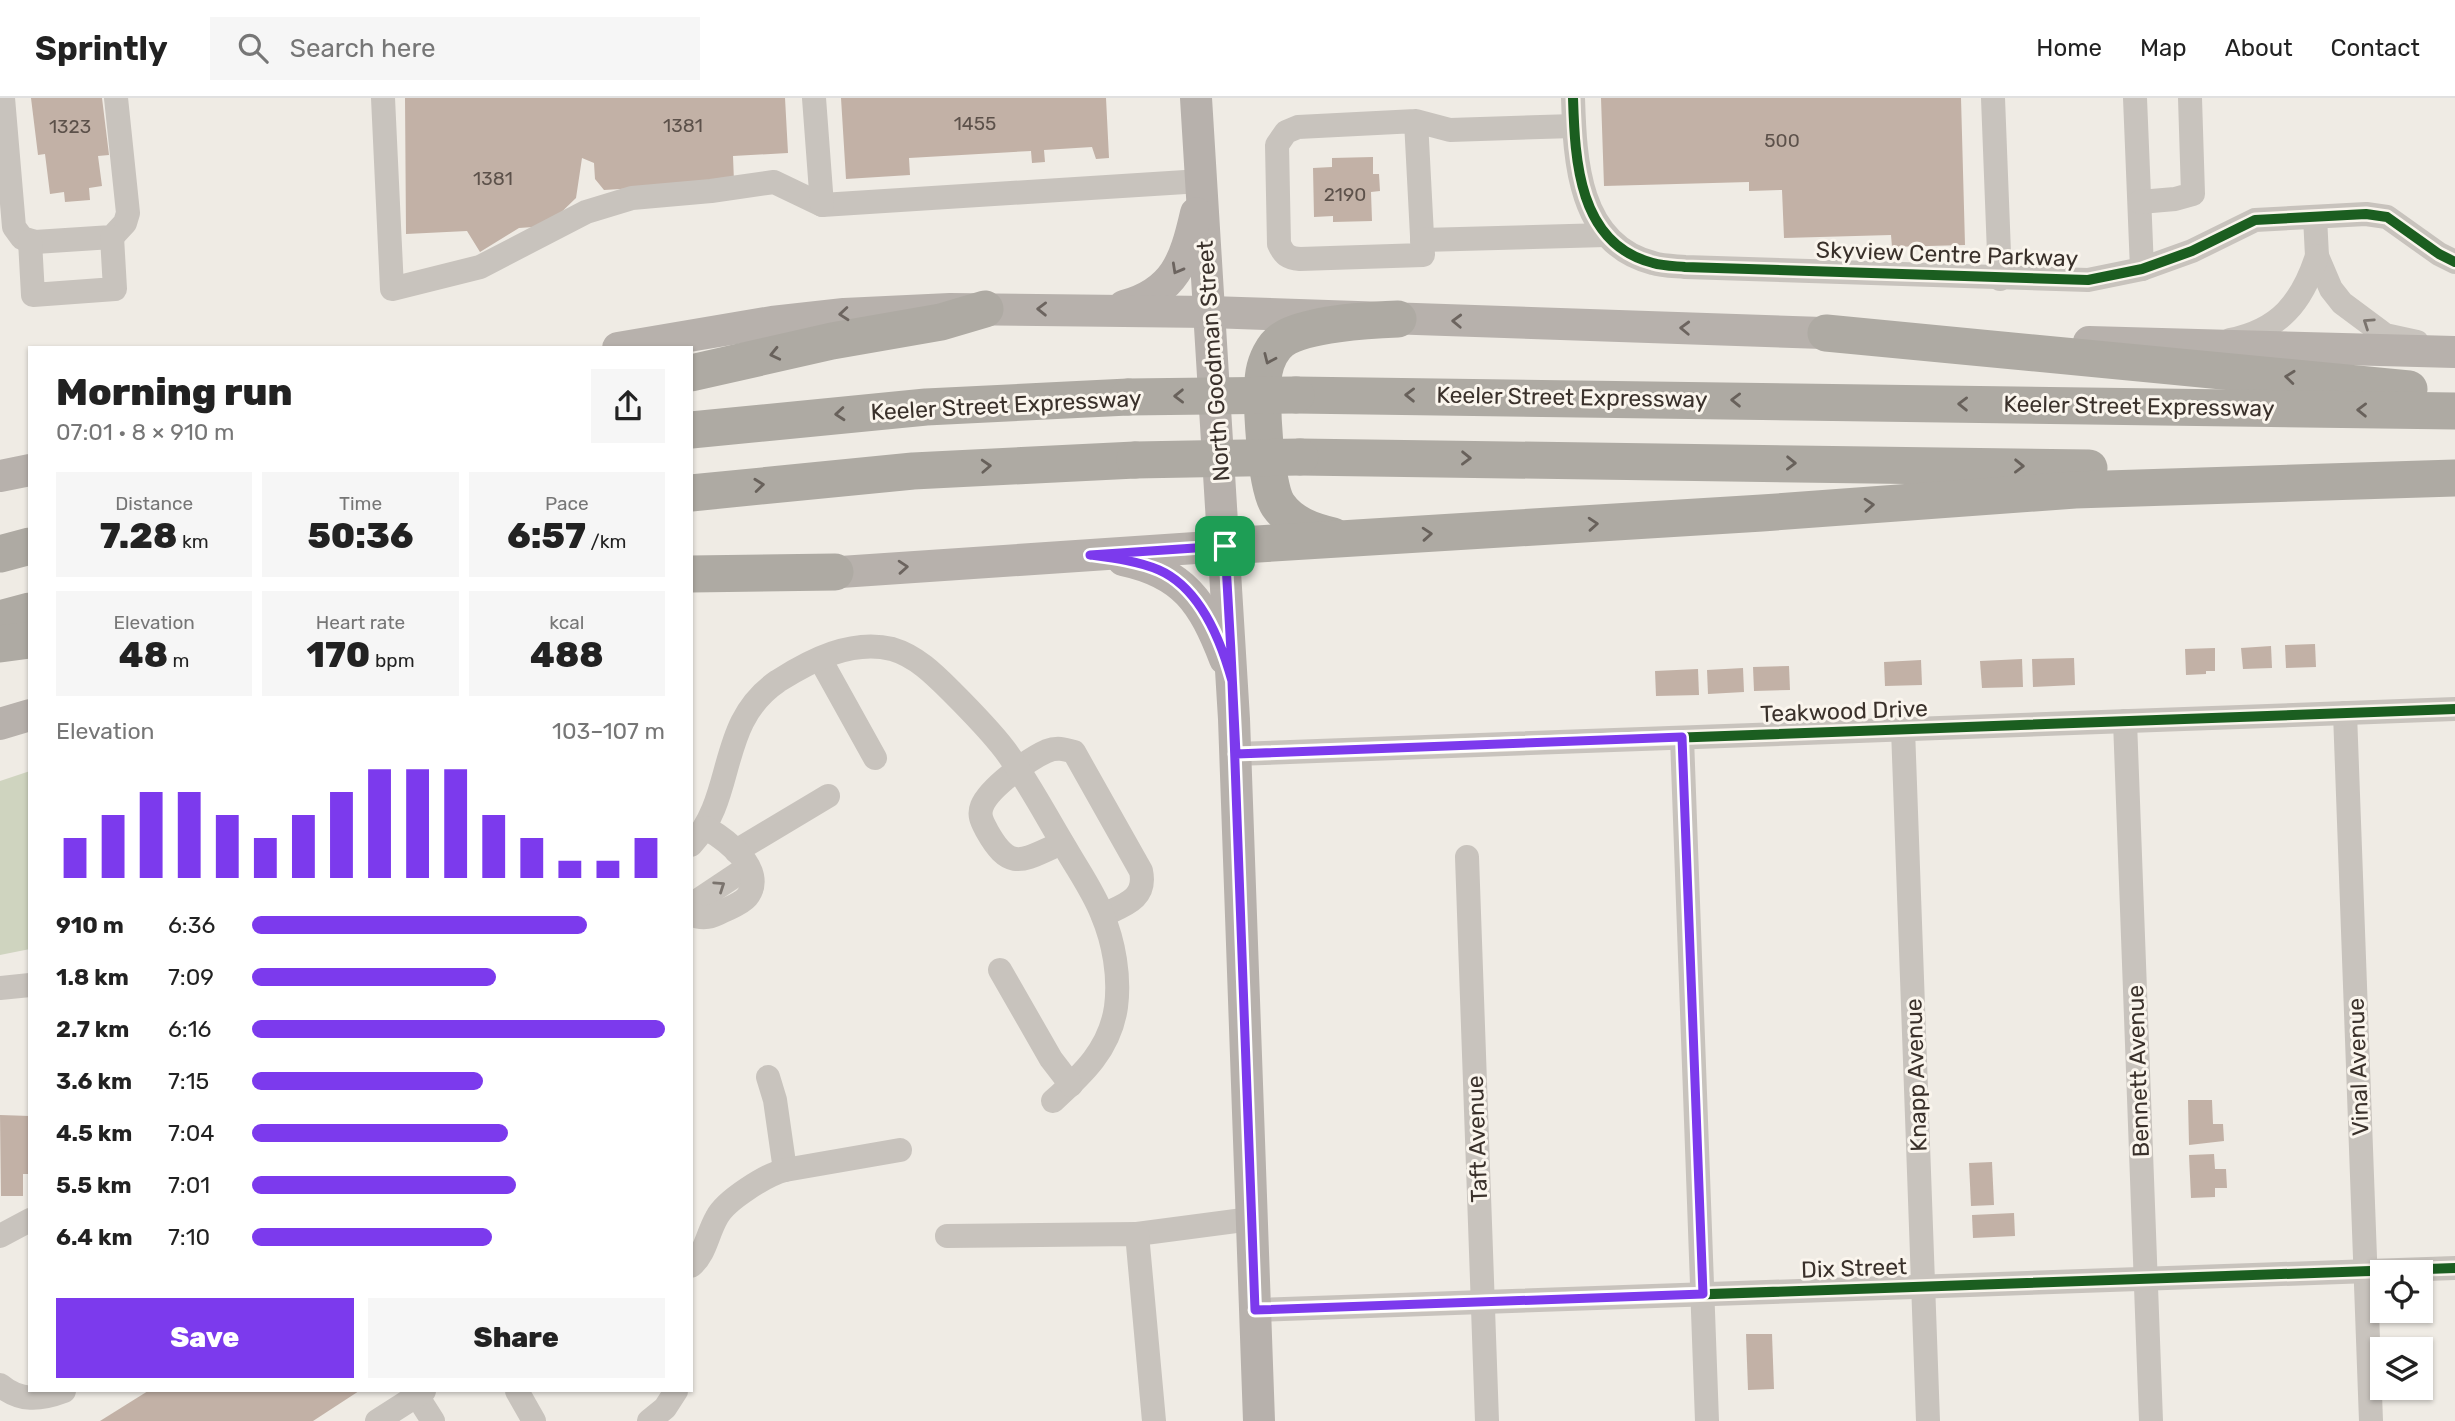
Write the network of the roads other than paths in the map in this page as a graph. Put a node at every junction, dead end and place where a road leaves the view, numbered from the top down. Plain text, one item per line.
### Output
1 (3, 98) edge
2 (116, 98) edge
3 (383, 98) edge
4 (814, 98) edge
5 (1196, 98) edge
6 (1573, 98) edge
7 (1993, 98) edge
8 (2135, 98) edge
9 (2190, 98) edge
10 (1416, 121) junction
11 (1574, 126) junction
12 (1201, 181) junction
13 (2140, 202) junction
14 (822, 205) junction
15 (2315, 217) junction
16 (1605, 235) junction
17 (112, 237) junction
18 (1422, 240) junction
19 (30, 241) junction
20 (2317, 256) junction
21 (2455, 262) edge
22 (2143, 270) junction
23 (2000, 279) junction
24 (985, 309) junction
25 (1099, 310) junction
26 (1210, 312) junction
27 (1398, 319) junction
28 (1826, 333) junction
29 (628, 346) edge
30 (2199, 346) junction
31 (2455, 351) edge
32 (693, 373) edge
33 (2455, 394) edge
34 (2455, 411) edge
35 (693, 430) edge
36 (28, 470) edge
37 (0, 476) edge
38 (2455, 476) edge
39 (693, 493) edge
40 (1359, 538) junction
41 (1225, 546) junction
42 (1090, 555) junction
43 (835, 572) junction
44 (693, 573) edge
45 (693, 584) edge
46 (28, 612) edge
47 (0, 619) edge
48 (28, 640) edge
49 (0, 644) edge
50 (820, 659) junction
51 (1232, 681) junction
52 (2455, 709) edge
53 (2344, 713) junction
54 (28, 716) edge
55 (2124, 721) junction
56 (0, 724) edge
57 (1903, 729) junction
58 (1682, 737) junction
59 (1236, 754) junction
60 (875, 758) dead end
61 (1018, 770) junction
62 (828, 796) dead end
63 (699, 837) edge
64 (1062, 843) junction
65 (1467, 857) dead end
66 (742, 859) junction
67 (693, 903) edge
68 (693, 915) edge
69 (1103, 915) junction
70 (1000, 970) dead end
71 (28, 985) edge
72 (0, 988) edge
73 (768, 1077) dead end
74 (900, 1150) dead end
75 (785, 1170) junction
76 (1251, 1219) junction
77 (28, 1221) edge
78 (1136, 1234) junction
79 (0, 1236) edge
80 (947, 1236) dead end
81 (693, 1264) edge
82 (2455, 1268) edge
83 (2365, 1270) junction
84 (2145, 1279) junction
85 (1923, 1286) junction
86 (1703, 1294) junction
87 (1482, 1302) junction
88 (1255, 1310) junction
89 (59, 1392) edge
90 (518, 1392) edge
91 (675, 1392) edge
92 (418, 1393) edge
93 (13, 1401) edge
94 (377, 1421) edge
95 (433, 1421) edge
96 (534, 1421) edge
97 (649, 1421) edge
98 (1154, 1421) edge
99 (1259, 1421) edge
100 (1487, 1421) edge
101 (1707, 1421) edge
102 (1928, 1421) edge
103 (2151, 1421) edge
104 (2371, 1421) edge

1 - 19 street
2 - 17 street
3 - 14 street
4 - 14 street
5 - 12 main road, North Goodman Street
6 - 11 street, Skyview Centre Parkway
7 - 23 street
8 - 13 street
9 - 13 street
10 - 11 street
10 - 18 street
10 - 18 street
11 - 16 street, Skyview Centre Parkway
12 - 14 street
12 -> 25 main road
12 - 26 main road, North Goodman Street
13 - 22 street
15 - 20 street
15 - 21 street, Skyview Centre Parkway
15 - 22 street, Skyview Centre Parkway
16 - 18 street
16 - 23 street, Skyview Centre Parkway
17 - 19 street
17 - 19 street
20 - 30 street
31 -> 20 street
22 - 23 street, Skyview Centre Parkway
25 -> 24 main road
24 -> 29 main road
24 -> 32 highway
25 - 26 main road
26 - 27 main road
26 - 41 main road, North Goodman Street
28 -> 27 main road
27 -> 40 highway
28 - 30 main road
33 -> 28 highway
30 - 31 main road
34 -> 35 highway, Keeler Street Expressway, bridge
36 - 37 main road
39 -> 38 highway, bridge
40 -> 38 highway
40 - 41 highway
41 - 42 main road
41 - 51 main road, North Goodman Street
43 -> 42 main road
42 - 51 main road
43 - 44 highway
43 - 45 main road
46 - 47 highway
48 - 49 highway
50 - 60 street
50 - 61 street
50 - 63 street
51 - 59 main road, North Goodman Street
52 - 53 street, Teakwood Drive
53 - 55 street, Teakwood Drive
53 - 83 street, Vinal Avenue
54 - 56 main road
55 - 57 street, Teakwood Drive
55 - 84 street, Bennett Avenue
57 - 58 street, Teakwood Drive
57 - 85 street, Knapp Avenue
58 - 59 street, Teakwood Drive
58 - 86 street
59 - 76 main road, North Goodman Street
61 - 64 street
61 - 64 street
61 - 69 street
62 - 66 street
63 - 66 street
64 - 69 street
65 - 87 street, Taft Avenue
67 -> 66 street
66 - 68 street
69 - 70 street
71 - 72 street
73 - 75 street
74 - 75 street
75 - 81 street
76 - 78 street
76 - 88 main road, North Goodman Street
77 - 79 street
78 - 80 street
78 - 98 street
82 - 83 street, Dix Street
83 - 84 street, Dix Street
83 - 104 street, Vinal Avenue
84 - 85 street, Dix Street
84 - 103 street, Bennett Avenue
85 - 86 street, Dix Street
85 - 102 street, Knapp Avenue
86 - 87 street, Dix Street
86 - 101 street
87 - 88 street, Dix Street
87 - 100 street, Taft Avenue
88 - 99 main road, North Goodman Street
89 - 93 street
90 - 96 street
91 - 97 street
92 - 94 street
92 - 95 street

